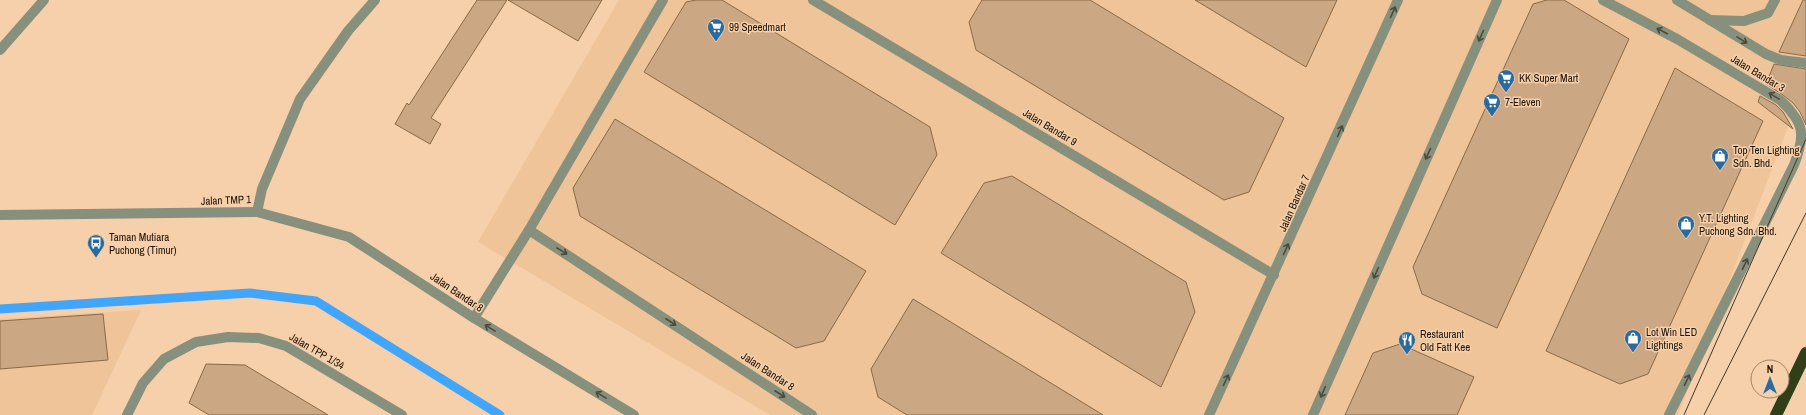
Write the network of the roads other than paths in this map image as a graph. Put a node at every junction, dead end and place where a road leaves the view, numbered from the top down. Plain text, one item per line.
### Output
1 (44, 0) edge
2 (374, 0) edge
3 (663, 0) edge
4 (813, 0) edge
5 (1398, 0) edge
6 (1497, 0) edge
7 (1603, 0) edge
8 (1677, 0) edge
9 (1775, 0) edge
10 (1708, 20) junction
11 (0, 50) edge
12 (1806, 63) edge
13 (256, 212) junction
14 (0, 215) edge
15 (529, 230) junction
16 (1274, 275) junction
17 (474, 318) junction
18 (1806, 353) edge
19 (127, 415) edge
20 (402, 415) edge
21 (634, 415) edge
22 (812, 415) edge
23 (1209, 415) edge
24 (1313, 415) edge
25 (1669, 415) edge
26 (1776, 415) edge

1 - 11 street
2 - 13 street, Jalan TMP 1
3 - 15 street
4 - 16 street, Jalan Bandar 9
16 -> 5 street, Jalan Bandar 7
6 -> 24 street
25 -> 7 street, Jalan Bandar 3
8 - 10 street, Jalan Bandar 3
9 - 10 street
10 -> 12 street, Jalan Bandar 3
13 - 14 street, Jalan TMP 1
13 - 17 street, Jalan Bandar 8
15 - 17 street
15 -> 22 street, Jalan Bandar 8
23 -> 16 street, Jalan Bandar 7
21 -> 17 street, Jalan Bandar 8
18 - 26 highway
19 - 20 street, Jalan TPP 1/34

